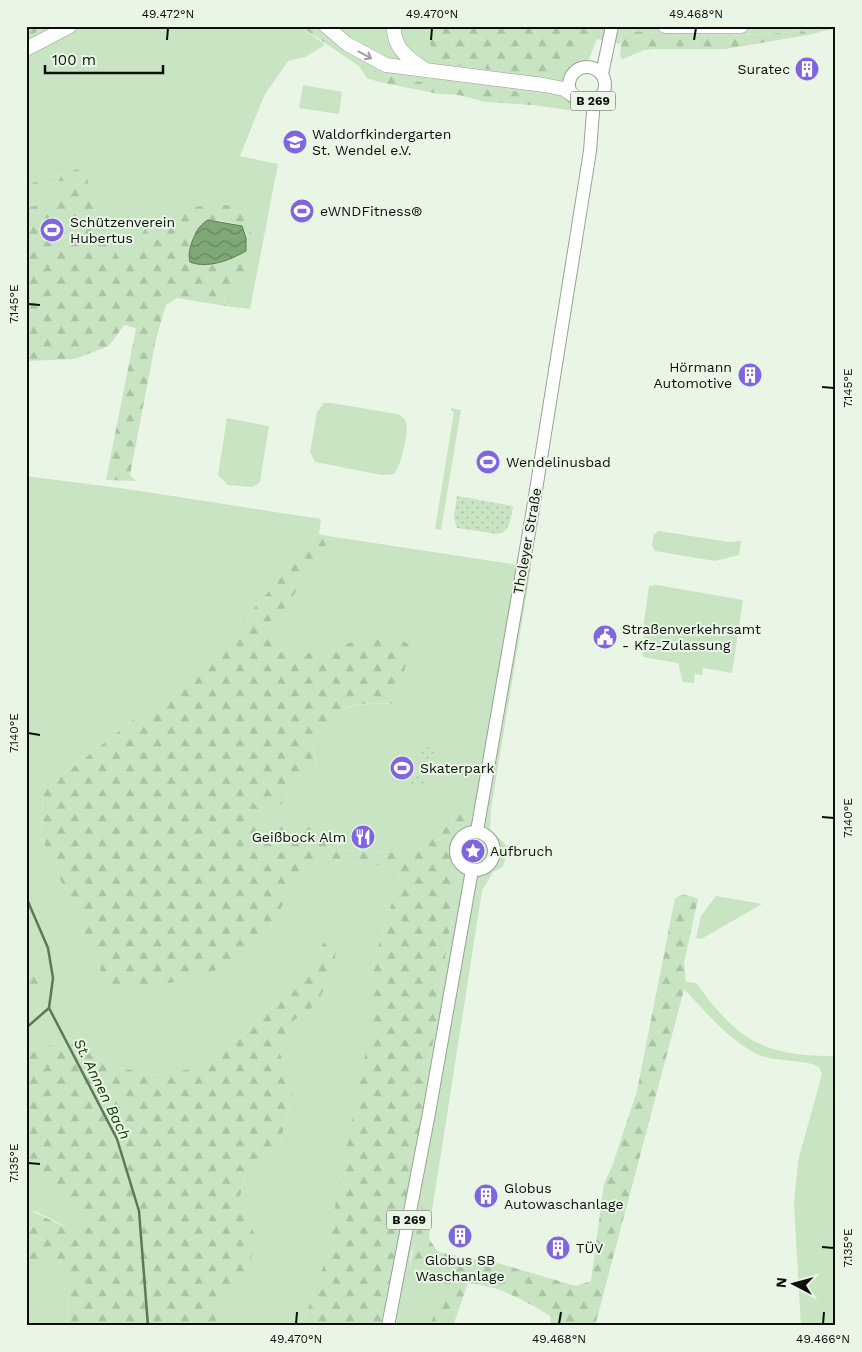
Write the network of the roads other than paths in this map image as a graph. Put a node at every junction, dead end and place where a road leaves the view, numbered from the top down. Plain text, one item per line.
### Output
1 (70, 26) edge
2 (326, 26) edge
3 (394, 26) edge
4 (604, 26) edge
5 (612, 26) edge
6 (665, 26) edge
7 (741, 26) edge
8 (606, 41) junction
9 (26, 49) edge
10 (586, 66) junction
11 (425, 69) junction
12 (602, 74) junction
13 (571, 78) junction
14 (544, 85) junction
15 (572, 95) junction
16 (591, 102) junction
17 (477, 831) junction
18 (472, 870) junction
19 (388, 1326) edge

1 - 9 highway
2 -> 11 highway
3 - 11 highway
4 - 8 main road, B 269
5 - 8 main road, B 269
6 - 7 highway
8 - 10 main road, B 269
8 - 12 main road, B 269
10 - 12 main road, B 269
10 - 13 main road, B 269
11 - 14 highway
12 - 16 main road, B 269
13 - 14 highway
13 - 15 main road, B 269
14 - 15 highway
15 - 16 main road, B 269
16 - 17 main road, Tholeyer Straße / B 269
17 - 18 main road
17 - 18 main road
18 - 19 main road, B 269

